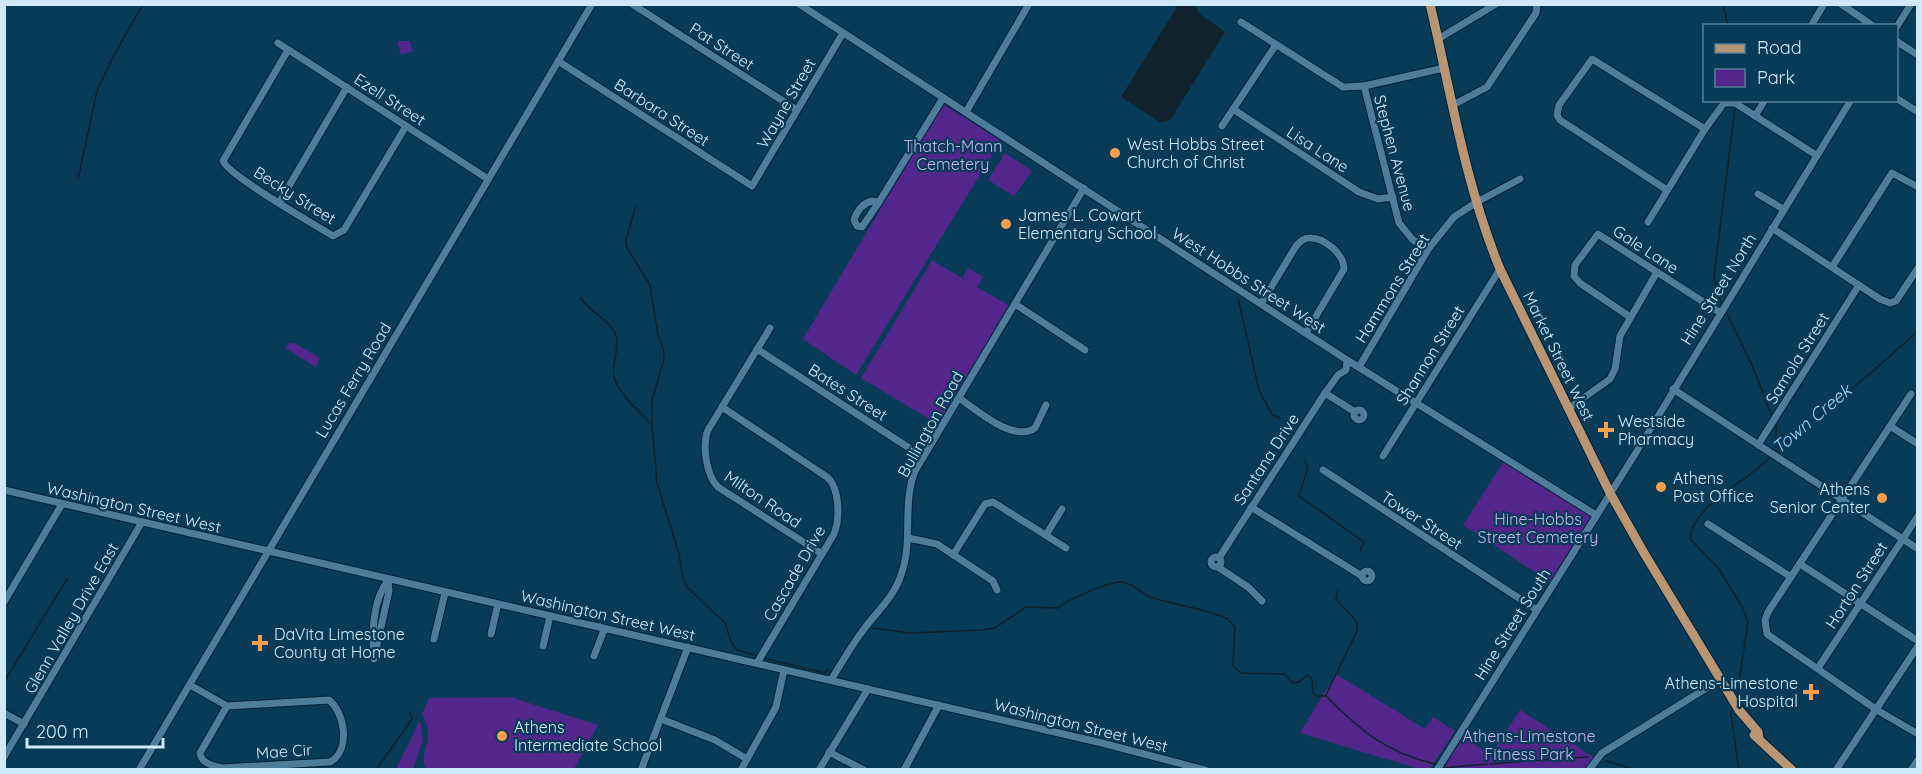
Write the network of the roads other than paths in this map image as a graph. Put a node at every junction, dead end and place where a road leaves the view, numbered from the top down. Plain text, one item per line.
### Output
1 (592, 4) edge
2 (632, 4) edge
3 (799, 4) edge
4 (1029, 4) edge
5 (1431, 4) edge
6 (1496, 4) edge
7 (1537, 4) edge
8 (1824, 4) edge
9 (1841, 4) edge
10 (1911, 4) edge
11 (1241, 22) dead end
12 (1812, 24) edge
13 (1870, 24) edge
14 (1898, 25) edge
15 (843, 33) junction
16 (1438, 39) junction
17 (1898, 42) edge
18 (278, 43) dead end
19 (1275, 46) junction
20 (288, 50) junction
21 (1917, 55) edge
22 (558, 61) junction
23 (1444, 68) junction
24 (1364, 86) junction
25 (347, 87) junction
26 (944, 98) junction
27 (1898, 99) edge
28 (1764, 102) edge
29 (1850, 102) edge
30 (1453, 105) junction
31 (797, 110) junction
32 (1233, 110) junction
33 (966, 112) junction
34 (1917, 112) edge
35 (1755, 116) junction
36 (406, 126) junction
37 (1222, 126) dead end
38 (1705, 129) junction
39 (1816, 155) junction
40 (488, 179) junction
41 (1520, 179) dead end
42 (752, 186) joint
43 (1917, 187) edge
44 (1084, 188) junction
45 (1666, 190) junction
46 (1758, 194) dead end
47 (1393, 197) junction
48 (279, 202) junction
49 (879, 202) dead end
50 (1477, 202) junction
51 (1783, 209) junction
52 (1648, 222) dead end
53 (1772, 228) junction
54 (1429, 248) junction
55 (1832, 267) junction
56 (1500, 268) junction
57 (1917, 268) edge
58 (1658, 272) junction
59 (1859, 285) junction
60 (1016, 304) junction
61 (1261, 304) junction
62 (1719, 312) junction
63 (1630, 317) junction
64 (770, 328) dead end
65 (1306, 333) junction
66 (757, 349) junction
67 (1085, 350) dead end
68 (1347, 360) junction
69 (1359, 367) junction
70 (1673, 388) junction
71 (1325, 393) junction
72 (1911, 394) dead end
73 (959, 398) junction
74 (1417, 403) junction
75 (1046, 405) dead end
76 (722, 407) junction
77 (1568, 409) junction
78 (1355, 412) dead end
79 (1890, 426) junction
80 (1917, 444) edge
81 (1758, 445) junction
82 (1383, 456) dead end
83 (923, 458) junction
84 (1323, 470) dead end
85 (4, 490) edge
86 (1610, 493) junction
87 (1842, 499) junction
88 (62, 504) junction
89 (1251, 507) junction
90 (1062, 509) dead end
91 (1596, 515) junction
92 (1917, 516) edge
93 (142, 522) junction
94 (1708, 524) dead end
95 (1046, 535) junction
96 (908, 538) junction
97 (1902, 539) junction
98 (1066, 548) dead end
99 (1917, 549) edge
100 (267, 551) junction
101 (822, 554) junction
102 (953, 555) junction
103 (1800, 564) junction
104 (1362, 576) dead end
105 (1791, 577) junction
106 (388, 580) junction
107 (997, 590) dead end
108 (445, 593) junction
109 (4, 602) edge
110 (1262, 602) dead end
111 (1860, 603) junction
112 (498, 604) junction
113 (1537, 610) junction
114 (550, 616) junction
115 (600, 627) junction
116 (491, 634) dead end
117 (434, 639) dead end
118 (1917, 641) edge
119 (543, 646) dead end
120 (1917, 646) edge
121 (688, 647) junction
122 (594, 656) dead end
123 (757, 663) junction
124 (1818, 668) junction
125 (784, 670) junction
126 (1721, 679) junction
127 (831, 680) junction
128 (190, 685) junction
129 (868, 689) junction
130 (939, 705) junction
131 (227, 706) junction
132 (1877, 710) junction
133 (4, 712) edge
134 (661, 719) junction
135 (24, 724) junction
136 (1917, 734) edge
137 (829, 752) junction
138 (4, 757) edge
139 (747, 759) junction
140 (1917, 760) edge
141 (276, 767) edge
142 (1912, 769) edge
143 (139, 770) edge
144 (641, 770) edge
145 (741, 770) edge
146 (819, 770) edge
147 (864, 770) edge
148 (904, 770) edge
149 (1204, 770) edge
150 (1437, 770) edge
151 (1589, 770) edge
152 (1792, 770) edge
153 (1836, 770) edge

1 - 22 street, Lucas Ferry Road
2 - 31 street, Pat Street
3 - 15 street, West Hobbs Street West
4 - 33 street
5 - 16 main road, Market Street West
6 - 16 street
7 - 30 street
8 - 12 street
9 - 13 street
10 - 14 street
11 - 19 street
15 - 26 street, West Hobbs Street West
15 - 31 street, Wayne Street
16 - 23 main road, Market Street West
17 - 21 street
18 - 20 street, Ezell Street
19 - 24 street
19 - 32 street
20 - 25 street, Ezell Street
20 - 48 street, Becky Street
22 - 40 street, Lucas Ferry Road
22 - 42 street, Barbara Street
23 - 24 street
23 - 30 main road, Market Street West
24 - 47 street, Stephen Avenue
25 - 36 street, Ezell Street
25 - 48 street
26 - 33 street, West Hobbs Street West
26 - 49 street
27 - 34 street
28 - 35 street
29 - 39 street, Hine Street North
30 - 50 main road, Market Street West
31 - 42 street, Wayne Street
32 - 37 street
32 - 47 street, Lisa Lane
33 - 44 street, West Hobbs Street West
35 - 38 street
35 - 39 street
36 - 40 street, Ezell Street
36 - 48 street, Becky Street
38 - 45 street
38 - 45 street
39 - 51 street, Hine Street North
40 - 100 street, Lucas Ferry Road
41 - 50 street, Hammons Street
43 - 55 street
44 - 60 street, Bullington Road
44 - 61 street, West Hobbs Street West
45 - 52 street
46 - 51 street
47 - 54 street, Stephen Avenue
50 - 54 street, Hammons Street
50 - 56 main road, Market Street West
51 - 53 street, Hine Street North
53 - 55 street
53 - 62 street, Hine Street North
54 - 69 street, Hammons Street
55 - 59 street
56 - 74 street, Shannon Street
56 - 77 main road, Market Street West
57 - 59 street
58 - 62 street, Gale Lane
58 - 63 street
58 - 63 street, Gale Lane
59 - 81 street, Samola Street
60 - 67 street
60 - 73 street, Bullington Road
61 - 65 street, West Hobbs Street West
61 - 65 street
62 - 70 street, Hine Street North
63 - 77 street
64 - 66 street, Milton Road
65 - 68 street, West Hobbs Street West
66 - 76 street, Milton Road
66 - 83 street, Bates Street
68 - 69 street, West Hobbs Street West
68 - 71 street, Santana Drive
69 - 74 street, West Hobbs Street West
70 - 81 street
70 - 86 street, Hine Street North
71 - 78 street
71 - 89 street, Santana Drive
72 - 79 street
73 - 75 street
73 - 83 street, Bullington Road
74 - 82 street, Shannon Street
74 - 91 street, West Hobbs Street West
76 - 101 street, Cascade Drive
76 - 101 street, Milton Road
77 - 86 main road, Market Street West
79 - 80 street
79 - 87 street
81 - 87 street
83 - 96 street, Bullington Road
84 - 113 street, Tower Street
85 - 88 street, Washington Street West
86 - 91 street, Hine Street South
86 - 126 main road, Market Street West
87 - 97 street
87 - 103 street
88 - 93 street, Washington Street West
88 - 109 street
89 - 104 street
89 - 110 street, Santana Drive
90 - 95 street
91 - 113 street, Hine Street South
92 - 97 street, Horton Street
93 - 100 street, Washington Street West
93 - 135 street, Glenn Valley Drive East
94 - 105 street
95 - 98 street
95 - 102 street
96 - 102 street
96 - 127 street, Bullington Road
97 - 99 street
97 - 111 street, Horton Street
100 - 106 street, Washington Street West
100 - 128 street, Lucas Ferry Road
101 - 123 street, Cascade Drive
102 - 107 street
103 - 105 street
103 - 111 street
105 - 124 street
106 - 106 street
106 - 108 street, Washington Street West
108 - 112 street, Washington Street West
108 - 117 street
111 - 118 street
111 - 124 street, Horton Street
112 - 114 street, Washington Street West
112 - 116 street
113 - 150 street, Hine Street South
114 - 115 street, Washington Street West
114 - 119 street
115 - 121 street, Washington Street West
115 - 122 street
120 - 132 street
121 - 123 street, Washington Street West
121 - 134 street
123 - 125 street, Washington Street West
124 - 132 street
125 - 127 street, Washington Street West
125 - 139 street
126 - 151 street
126 - 152 main road, Market Street West
127 - 129 street, Washington Street West
128 - 131 street
128 - 143 street, Lucas Ferry Road
129 - 130 street, Washington Street West
129 - 137 street
130 - 148 street
130 - 149 street, Washington Street West
131 - 141 street, Mae Cir
131 - 141 street, Mae Cir
132 - 136 street
132 - 153 street
133 - 135 street
134 - 139 street
134 - 144 street
135 - 138 street, Glenn Valley Drive East
137 - 146 street
137 - 147 street
139 - 145 street
140 - 142 street

